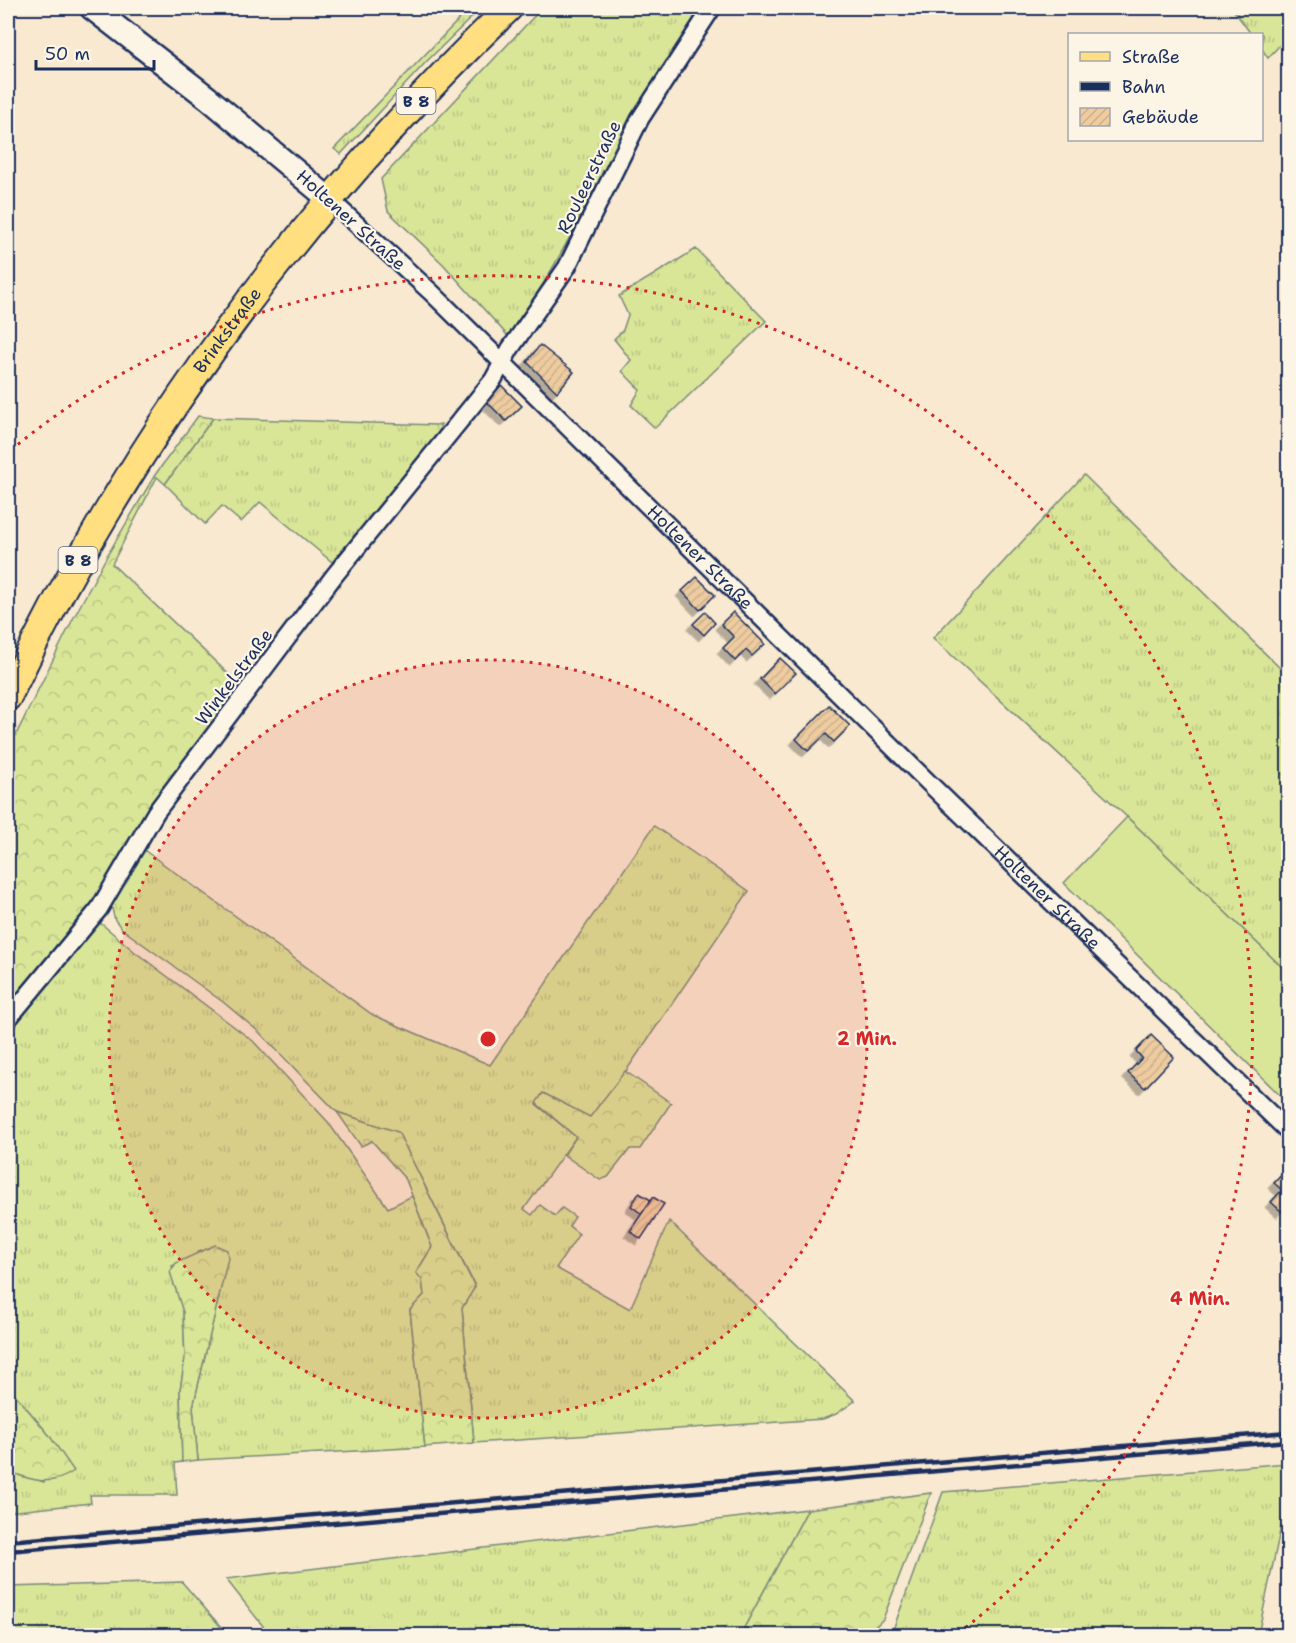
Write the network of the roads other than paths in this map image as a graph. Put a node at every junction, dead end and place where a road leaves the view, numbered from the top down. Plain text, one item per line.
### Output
1 (92, 8) edge
2 (509, 8) edge
3 (712, 8) edge
4 (329, 199) junction
5 (502, 365) junction
6 (8, 697) edge
7 (8, 1019) edge
8 (1288, 1131) edge

1 - 4 main road, Holtener Straße
2 - 4 main road, Brinkstraße / B 8
3 - 5 street, Rouleerstraße
4 - 5 street, Holtener Straße
4 - 6 main road, Brinkstraße / B 8
5 - 7 street, Winkelstraße
5 - 8 street, Holtener Straße

